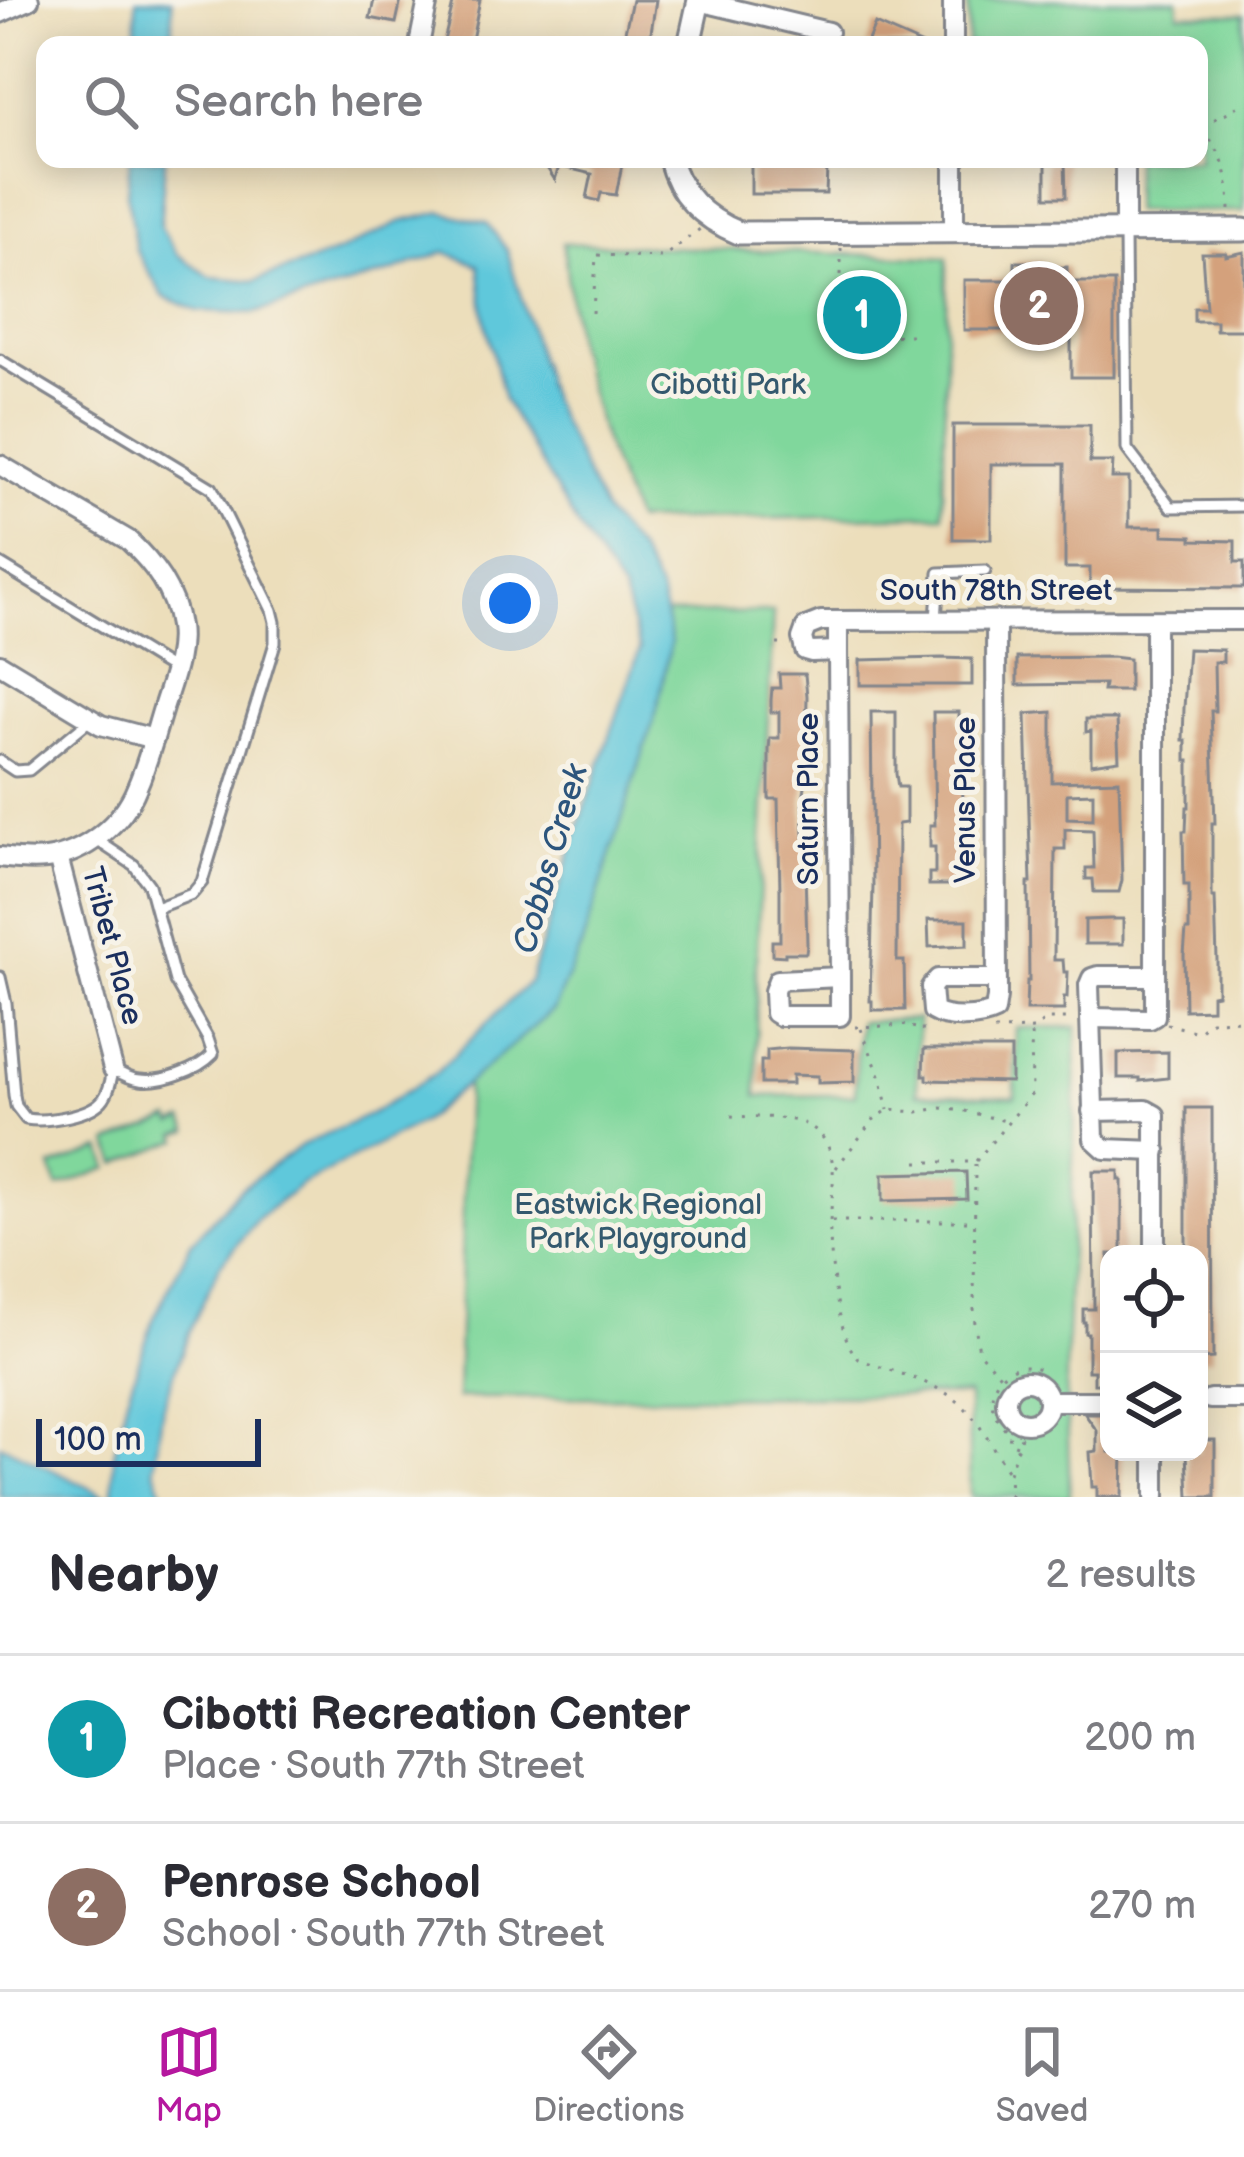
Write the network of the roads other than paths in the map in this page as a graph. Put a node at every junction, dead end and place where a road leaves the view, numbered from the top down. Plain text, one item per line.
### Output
1 (29, 0) edge
2 (428, 0) edge
3 (699, 0) edge
4 (953, 0) edge
5 (0, 13) edge
6 (828, 32) dead end
7 (421, 36) edge
8 (691, 36) edge
9 (953, 36) edge
10 (673, 168) edge
11 (954, 168) edge
12 (1125, 168) edge
13 (1125, 230) junction
14 (1238, 230) edge
15 (954, 232) junction
16 (0, 360) edge
17 (0, 465) edge
18 (1244, 506) edge
19 (0, 564) edge
20 (986, 571) dead end
21 (1244, 620) edge
22 (838, 621) junction
23 (936, 621) junction
24 (1155, 621) junction
25 (996, 622) junction
26 (838, 651) junction
27 (0, 664) edge
28 (174, 670) junction
29 (91, 719) junction
30 (154, 739) junction
31 (0, 761) edge
32 (95, 839) junction
33 (0, 857) edge
34 (58, 857) junction
35 (156, 908) junction
36 (840, 976) junction
37 (1155, 976) junction
38 (0, 977) edge
39 (997, 979) dead end
40 (1090, 1018) junction
41 (113, 1069) junction
42 (1092, 1111) junction
43 (1156, 1151) junction
44 (1155, 1245) edge
45 (1244, 1399) edge
46 (1208, 1400) edge
47 (1100, 1401) edge
48 (1049, 1402) junction
49 (1155, 1461) edge
50 (1155, 1497) edge

1 - 5 street
2 - 7 street
3 - 6 street
3 - 8 street
4 - 9 street
10 - 15 street
11 - 15 street
12 - 13 street
13 - 14 street
13 - 15 street
13 - 18 lane
16 - 35 lane
17 - 28 street, Tribet Place
19 - 28 lane
20 - 23 lane
21 - 24 street, South 78th Street
22 - 23 street, South 78th Street
22 - 26 street, Saturn Place
22 - 26 street, South 78th Street
23 - 25 street, South 78th Street
24 - 25 street, South 78th Street
24 - 37 street
25 - 39 street, Venus Place
26 - 36 street, Saturn Place
27 - 29 street
28 - 30 street, Tribet Place
29 - 30 street
29 - 31 lane
30 - 32 street, Tribet Place
32 - 34 street, Tribet Place
32 - 35 lane
33 - 34 street
34 - 41 street, Tribet Place
35 - 41 lane
36 - 36 street, Saturn Place
37 - 40 street
37 - 40 street
38 - 41 lane
40 - 42 street
42 - 43 street
42 - 43 street
43 - 44 street
45 - 46 street
47 - 48 street
48 - 48 street
49 - 50 street

